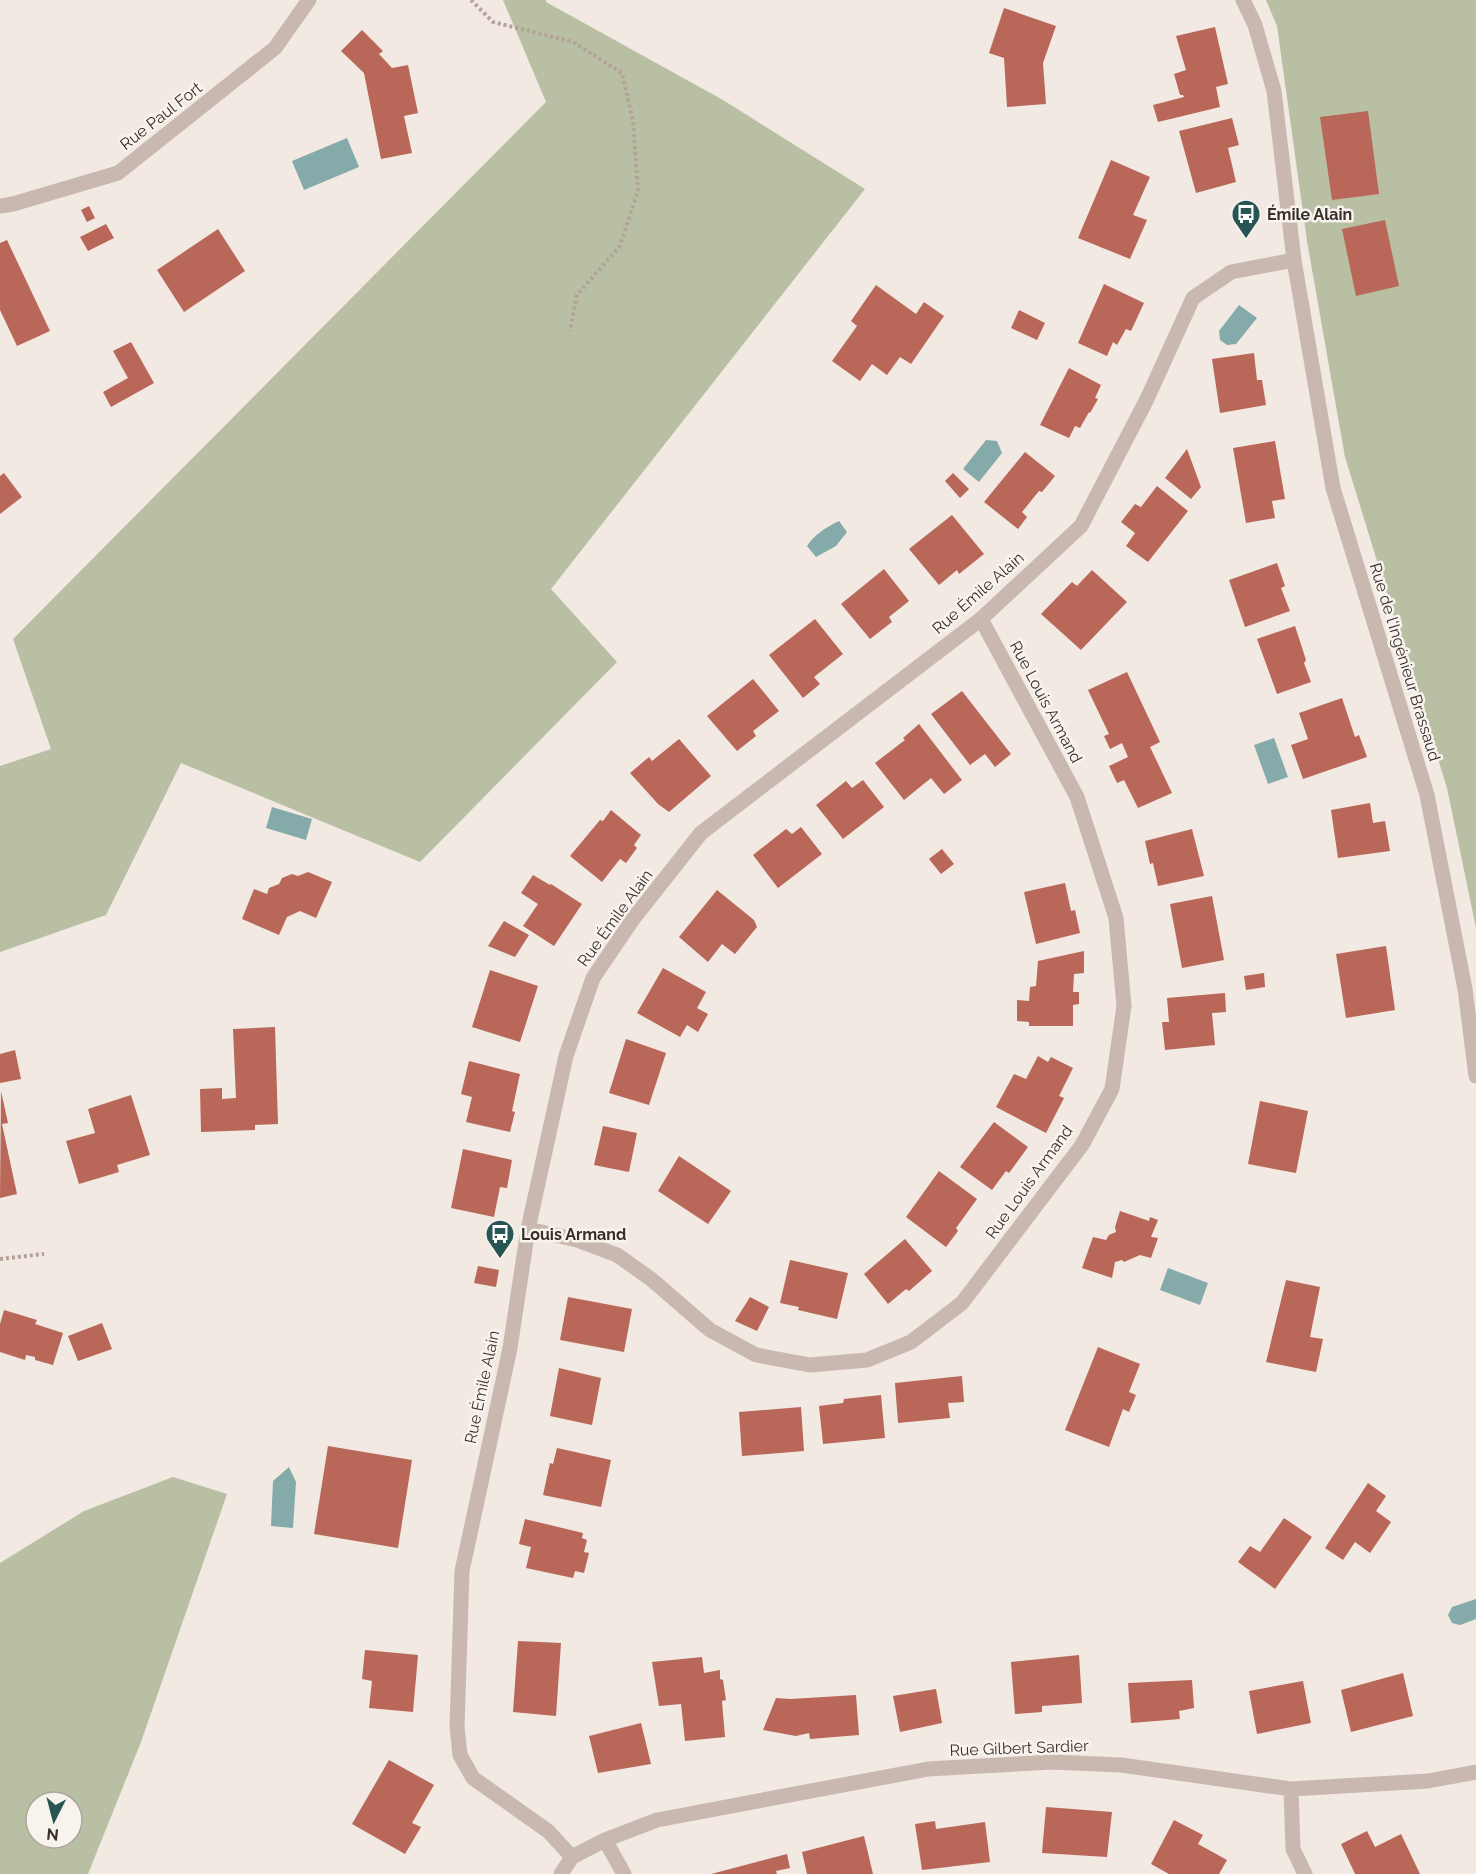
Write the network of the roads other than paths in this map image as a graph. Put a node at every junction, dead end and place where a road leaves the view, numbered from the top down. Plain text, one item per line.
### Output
1 (309, 0) edge
2 (1243, 0) edge
3 (0, 206) edge
4 (1294, 260) junction
5 (981, 619) junction
6 (1476, 1076) edge
7 (528, 1229) junction
8 (1476, 1772) edge
9 (1291, 1789) junction
10 (605, 1840) junction
11 (572, 1857) junction
12 (561, 1874) edge
13 (624, 1874) edge
14 (1305, 1874) edge

1 - 3 street, Rue Paul Fort
2 - 4 street, Rue de l'Ingénieur Brassaud
4 - 5 street, Rue Émile Alain
4 - 6 street, Rue de l'Ingénieur Brassaud
5 - 7 street, Rue Émile Alain
5 - 7 street, Rue Louis Armand
7 - 11 street, Rue Émile Alain
8 - 9 street, Rue Gilbert Sardier
9 - 10 street, Rue Gilbert Sardier
9 - 14 street
10 - 11 street, Rue Gilbert Sardier
10 - 13 street
11 - 12 street

